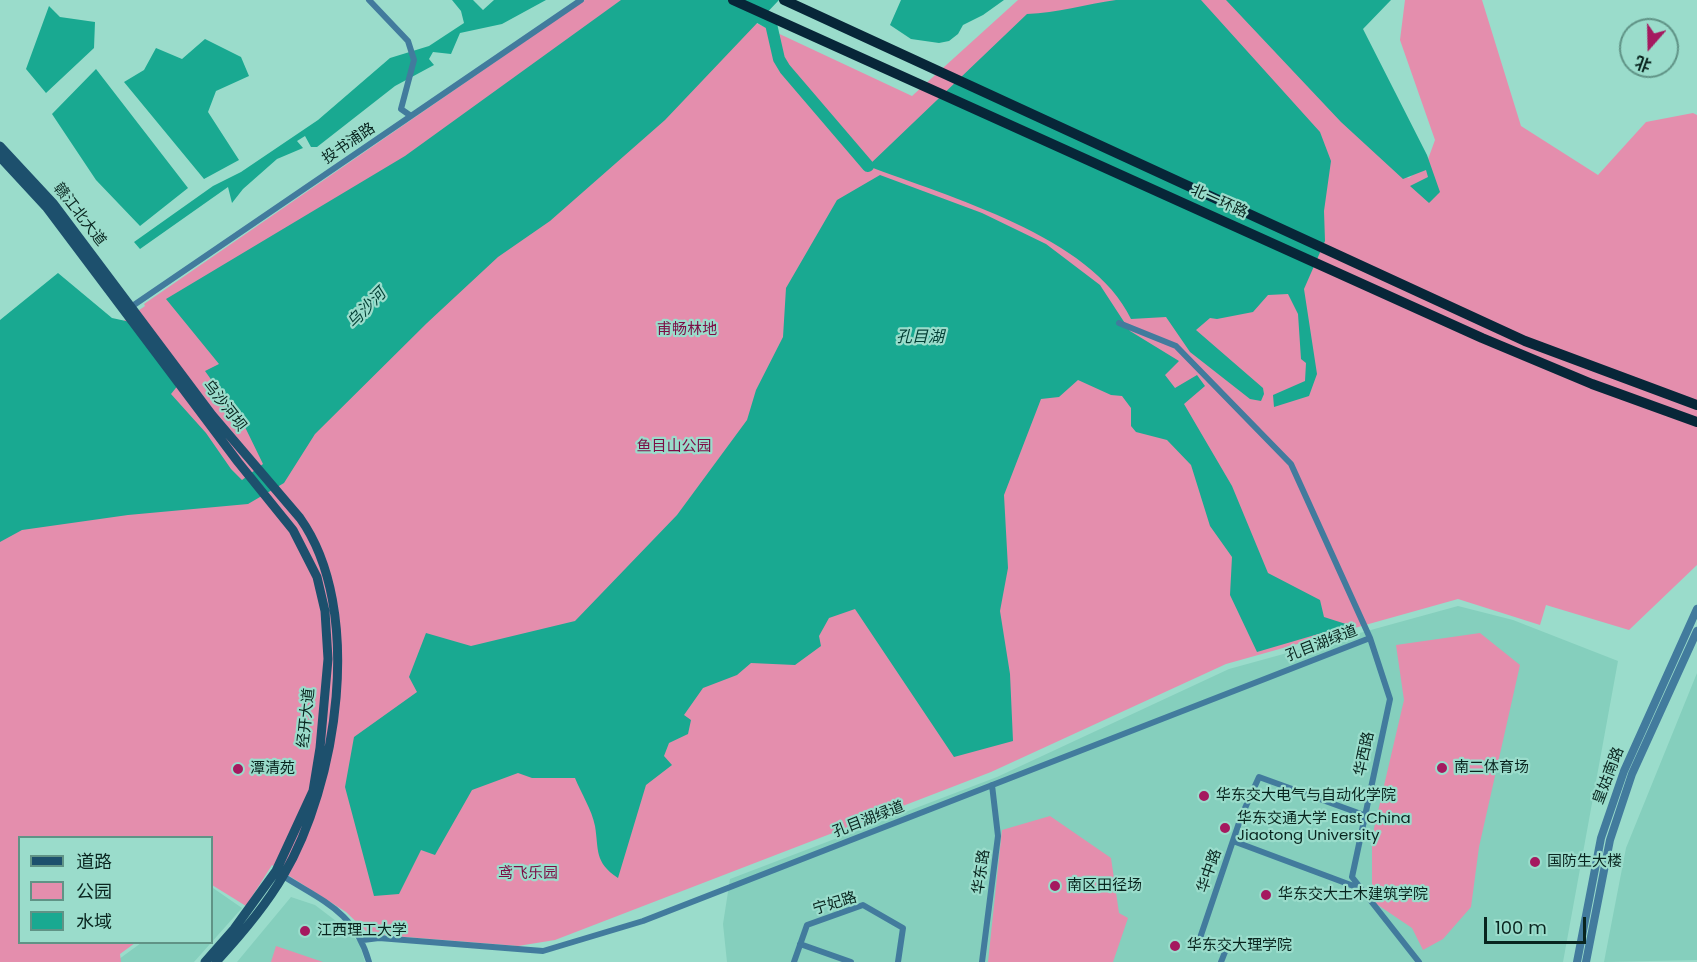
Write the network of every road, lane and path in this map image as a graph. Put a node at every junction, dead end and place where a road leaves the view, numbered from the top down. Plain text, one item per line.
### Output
1 (369, 0) edge
2 (581, 0) edge
3 (734, 0) edge
4 (784, 0) edge
5 (411, 116) junction
6 (0, 146) edge
7 (0, 157) edge
8 (114, 298) joint
9 (127, 309) junction
10 (1119, 323) dead end
11 (1697, 405) edge
12 (1697, 422) edge
13 (243, 460) junction
14 (264, 496) joint
15 (300, 518) joint
16 (1697, 609) edge
17 (1697, 631) edge
18 (1370, 639) junction
19 (992, 785) junction
20 (1365, 815) junction
21 (1233, 841) junction
22 (283, 876) junction
23 (1362, 889) junction
24 (363, 940) junction
25 (800, 944) junction
26 (205, 962) edge
27 (216, 962) edge
28 (369, 962) edge
29 (794, 962) edge
30 (850, 962) edge
31 (898, 962) edge
32 (982, 962) edge
33 (1221, 962) edge
34 (1419, 962) edge
35 (1577, 962) edge
36 (1586, 962) edge

1 - 5 street
2 - 5 street, 投书浦路
3 - 12 highway, 北一环路
4 - 11 highway, 北一环路
5 - 9 street, 投书浦路
6 - 9 main road, 赣江北大道
7 - 8 main road, 赣江北大道
8 - 9 main road, 乌沙河坝
9 - 13 main road, 乌沙河坝
10 - 18 street, 华西路
13 - 14 main road, 乌沙河坝
13 - 15 main road, 乌沙河坝
14 - 26 main road, 经开大道
15 - 22 main road, 经开大道
16 - 35 street, 皇姑南路
17 - 36 street, 皇姑南路
18 - 19 street, 孔目湖绿道
18 - 20 street, 华西路
19 - 24 street, 孔目湖绿道
19 - 32 street, 华东路
20 - 21 street, 华中路
20 - 23 street, 华西路
21 - 23 street
21 - 33 street, 华中路
22 - 24 street
22 - 27 main road, 经开大道
23 - 34 street, 华西路
24 - 28 street
25 - 29 street, 宁妃路
25 - 30 street
25 - 31 street, 宁妃路

